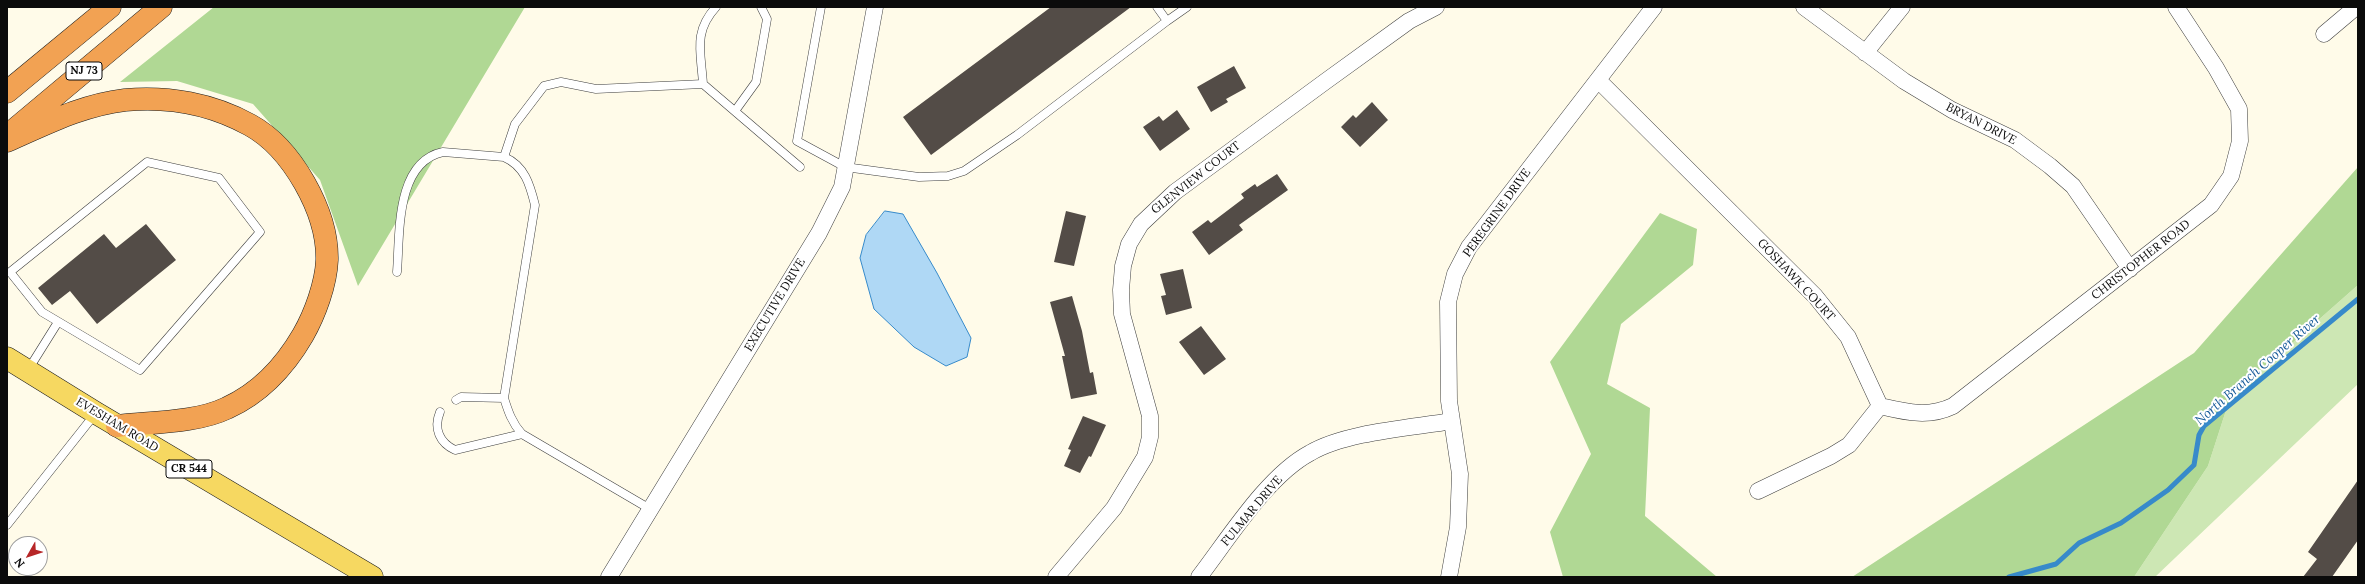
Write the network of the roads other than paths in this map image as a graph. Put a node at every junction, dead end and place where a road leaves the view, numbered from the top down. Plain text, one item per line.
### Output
1 (110, 7) edge
2 (160, 7) edge
3 (716, 7) edge
4 (761, 7) edge
5 (821, 7) edge
6 (874, 7) edge
7 (1157, 7) edge
8 (1187, 7) edge
9 (1436, 7) edge
10 (1654, 7) edge
11 (1804, 7) edge
12 (1902, 7) edge
13 (2176, 7) edge
14 (2356, 7) edge
15 (1168, 21) junction
16 (2324, 34) dead end
17 (1865, 53) junction
18 (1598, 80) junction
19 (703, 84) junction
20 (7, 92) edge
21 (735, 111) junction
22 (7, 136) edge
23 (7, 141) edge
24 (504, 157) junction
25 (845, 166) junction
26 (800, 167) dead end
27 (2130, 269) junction
28 (397, 272) dead end
29 (58, 322) junction
30 (7, 358) edge
31 (28, 371) junction
32 (504, 398) junction
33 (456, 400) dead end
34 (1880, 406) junction
35 (440, 412) dead end
36 (96, 414) junction
37 (1452, 422) junction
38 (117, 426) junction
39 (522, 434) junction
40 (1758, 491) dead end
41 (650, 509) junction
42 (7, 525) edge
43 (372, 577) edge
44 (609, 577) edge
45 (1056, 577) edge
46 (1199, 577) edge
47 (1449, 577) edge

1 - 20 highway, NJ 73
2 - 22 highway, NJ 73
3 - 19 lane
4 - 21 lane
5 - 25 lane
6 - 25 street, EXECUTIVE DRIVE
7 - 15 lane
8 - 15 lane
9 - 45 street, GLENVIEW COURT
10 - 18 street, PEREGRINE DRIVE
11 - 17 street, BRYAN DRIVE
12 - 17 street
13 - 27 street, CHRISTOPHER ROAD
14 - 16 street
15 - 25 lane
17 - 27 street, BRYAN DRIVE
18 - 34 street, GOSHAWK COURT
18 - 37 street, PEREGRINE DRIVE
19 - 21 lane
19 - 24 lane
21 - 26 lane
23 - 38 highway
24 - 28 lane
24 - 32 lane
25 - 41 street, EXECUTIVE DRIVE
27 - 34 street, CHRISTOPHER ROAD
29 - 29 lane
29 - 31 lane
30 - 31 main road, EVESHAM ROAD / CR 544
31 - 36 main road, EVESHAM ROAD / CR 544
32 - 33 lane
32 - 39 lane
34 - 40 street
35 - 39 lane
36 - 38 main road, EVESHAM ROAD / CR 544
36 - 42 lane
37 - 46 street, FULMAR DRIVE
37 - 47 street, PEREGRINE DRIVE
38 - 43 main road, EVESHAM ROAD / CR 544
39 - 41 lane
41 - 44 street, EXECUTIVE DRIVE

